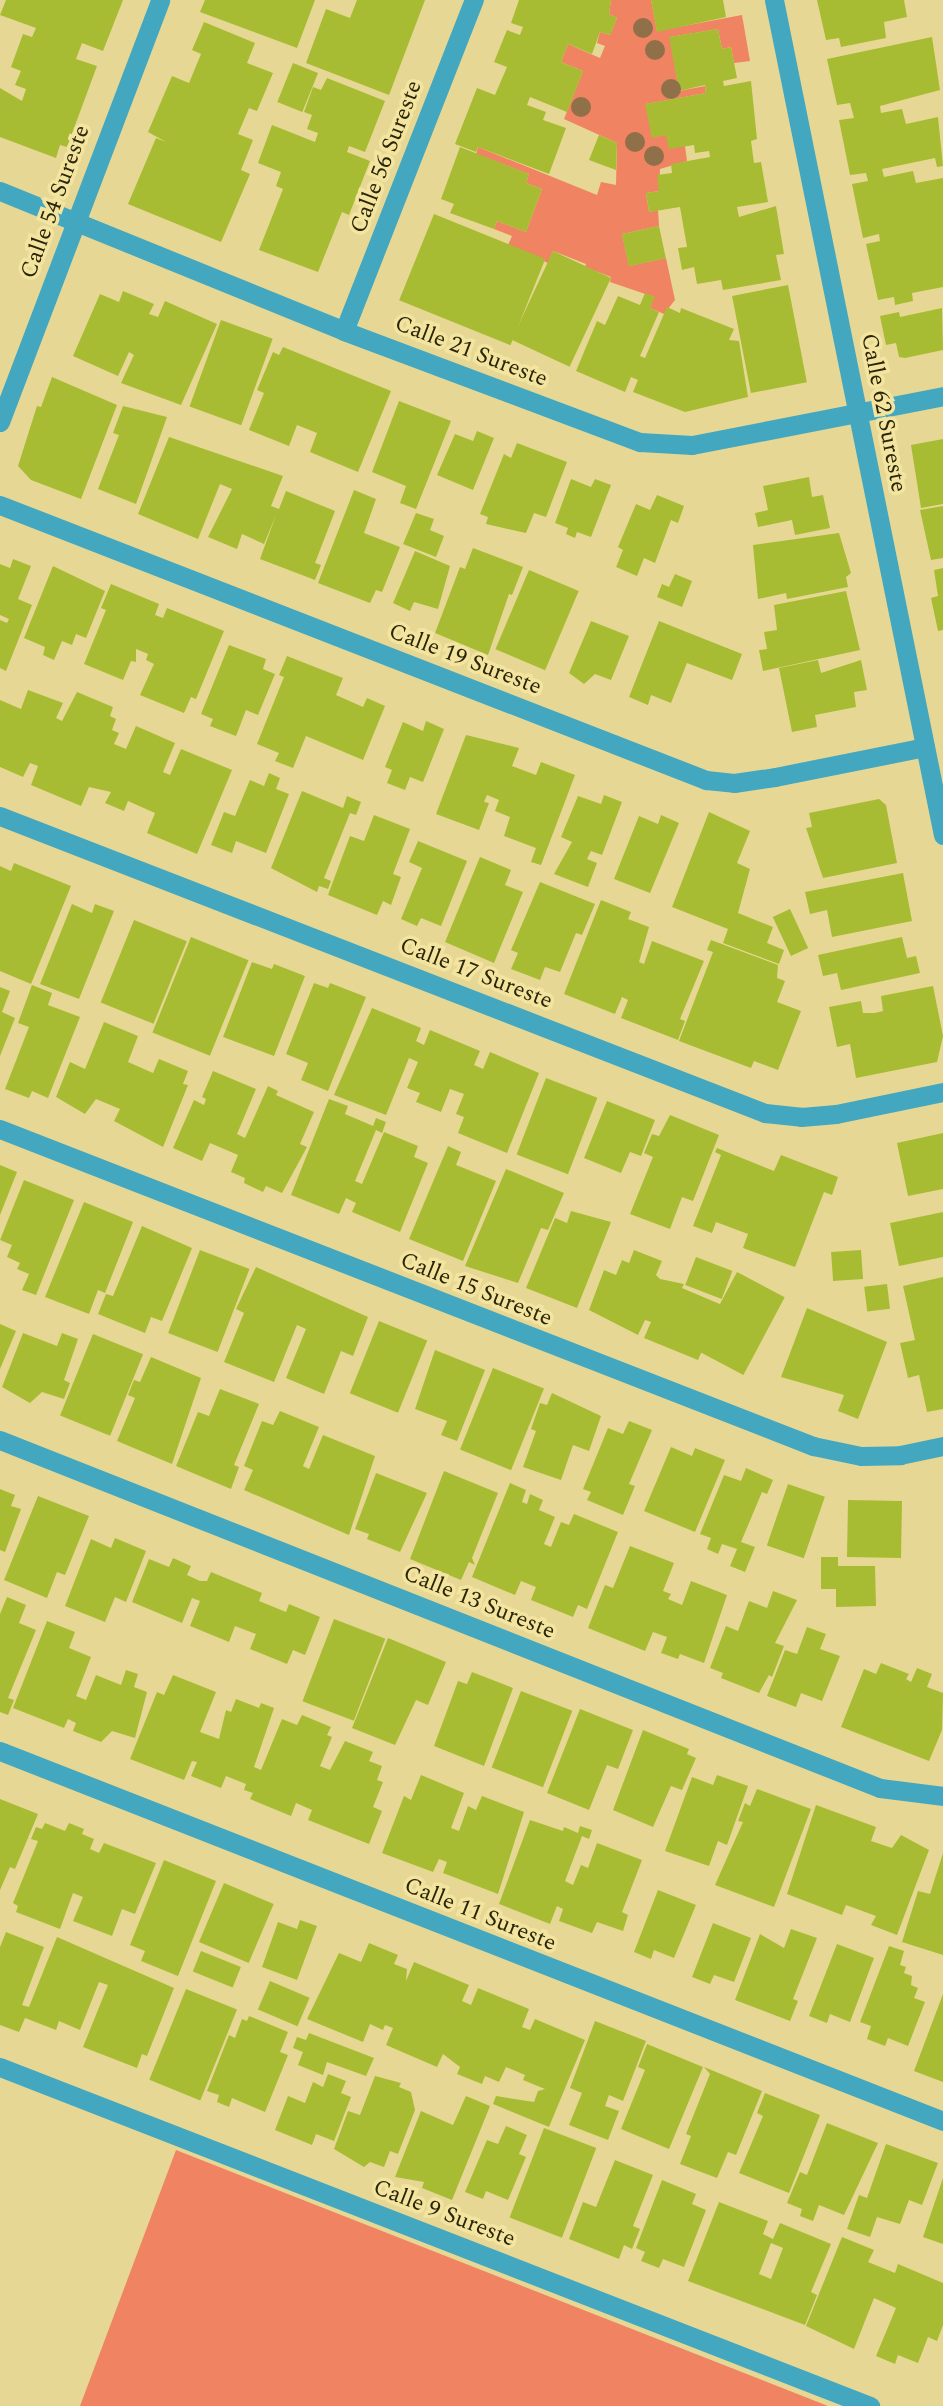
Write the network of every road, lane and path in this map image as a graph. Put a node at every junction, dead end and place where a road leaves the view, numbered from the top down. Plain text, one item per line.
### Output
1 (160, 0) edge
2 (474, 0) edge
3 (774, 0) edge
4 (0, 191) edge
5 (74, 220) junction
6 (344, 331) junction
7 (943, 396) edge
8 (859, 415) junction
9 (0, 422) edge
10 (0, 505) edge
11 (925, 747) junction
12 (0, 816) edge
13 (943, 835) edge
14 (943, 1092) edge
15 (0, 1129) edge
16 (0, 1440) edge
17 (943, 1446) edge
18 (0, 1751) edge
19 (943, 1796) edge
20 (0, 2067) edge
21 (943, 2122) edge
22 (870, 2406) edge

1 - 5 street, Calle 54 Sureste
2 - 6 street, Calle 56 Sureste
3 - 8 street, Calle 62 Sureste
4 - 5 street, Calle 21 Sureste
5 - 6 street, Calle 21 Sureste
5 - 9 street, Calle 54 Sureste
6 - 8 street, Calle 21 Sureste
7 - 8 street, Calle 21 Sureste
8 - 11 street, Calle 62 Sureste
10 - 11 street, Calle 19 Sureste
11 - 13 street, Calle 62 Sureste
12 - 14 street, Calle 17 Sureste
15 - 17 street, Calle 15 Sureste
16 - 19 street, Calle 13 Sureste
18 - 21 street, Calle 11 Sureste
20 - 22 street, Calle 9 Sureste

